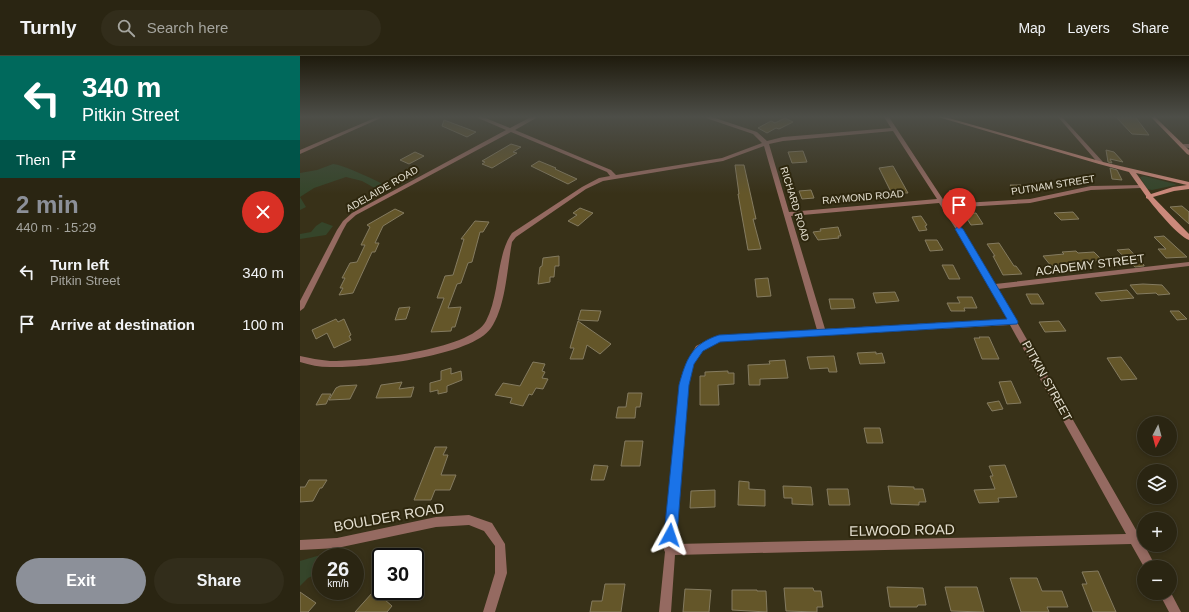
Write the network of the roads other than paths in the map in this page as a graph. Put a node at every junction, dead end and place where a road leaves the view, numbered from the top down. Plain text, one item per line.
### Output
1 (321, 143) edge
2 (487, 143) edge
3 (542, 143) edge
4 (766, 143) joint
5 (904, 143) edge
6 (1031, 143) edge
7 (1083, 143) edge
8 (1186, 146) edge
9 (300, 152) edge
10 (1189, 152) edge
11 (1101, 163) junction
12 (1132, 171) junction
13 (615, 177) junction
14 (1140, 186) junction
15 (1189, 186) edge
16 (1148, 197) junction
17 (943, 204) junction
18 (788, 214) junction
19 (1189, 238) edge
20 (1189, 264) edge
21 (994, 287) junction
22 (300, 308) edge
23 (1014, 322) junction
24 (822, 332) junction
25 (300, 359) edge
26 (1135, 540) junction
27 (300, 545) edge
28 (669, 550) junction
29 (1146, 560) edge
30 (1168, 600) edge
31 (489, 612) edge
32 (665, 612) edge
33 (1175, 612) edge

1 - 9 street
2 - 22 street, ADELAIDE ROAD
3 - 13 street
4 - 13 street
4 - 18 street, RICHARD ROAD
5 - 17 street, PITKIN STREET
6 - 11 street
7 - 11 street
8 - 10 street
11 - 12 street
12 - 14 street
12 - 15 street
13 - 25 street
14 - 16 street
14 - 17 street, PUTNAM STREET
15 - 16 street
16 - 19 street
17 - 18 street, RAYMOND ROAD
17 - 21 street, PITKIN STREET
18 - 24 street, RICHARD ROAD
20 - 21 street, ACADEMY STREET
21 - 23 street, PITKIN STREET
23 - 24 street
23 - 26 street, PITKIN STREET
24 - 28 street
26 - 28 street, ELWOOD ROAD
26 - 29 street, PITKIN STREET
27 - 31 street, BOULDER ROAD
28 - 32 street
30 - 33 street

